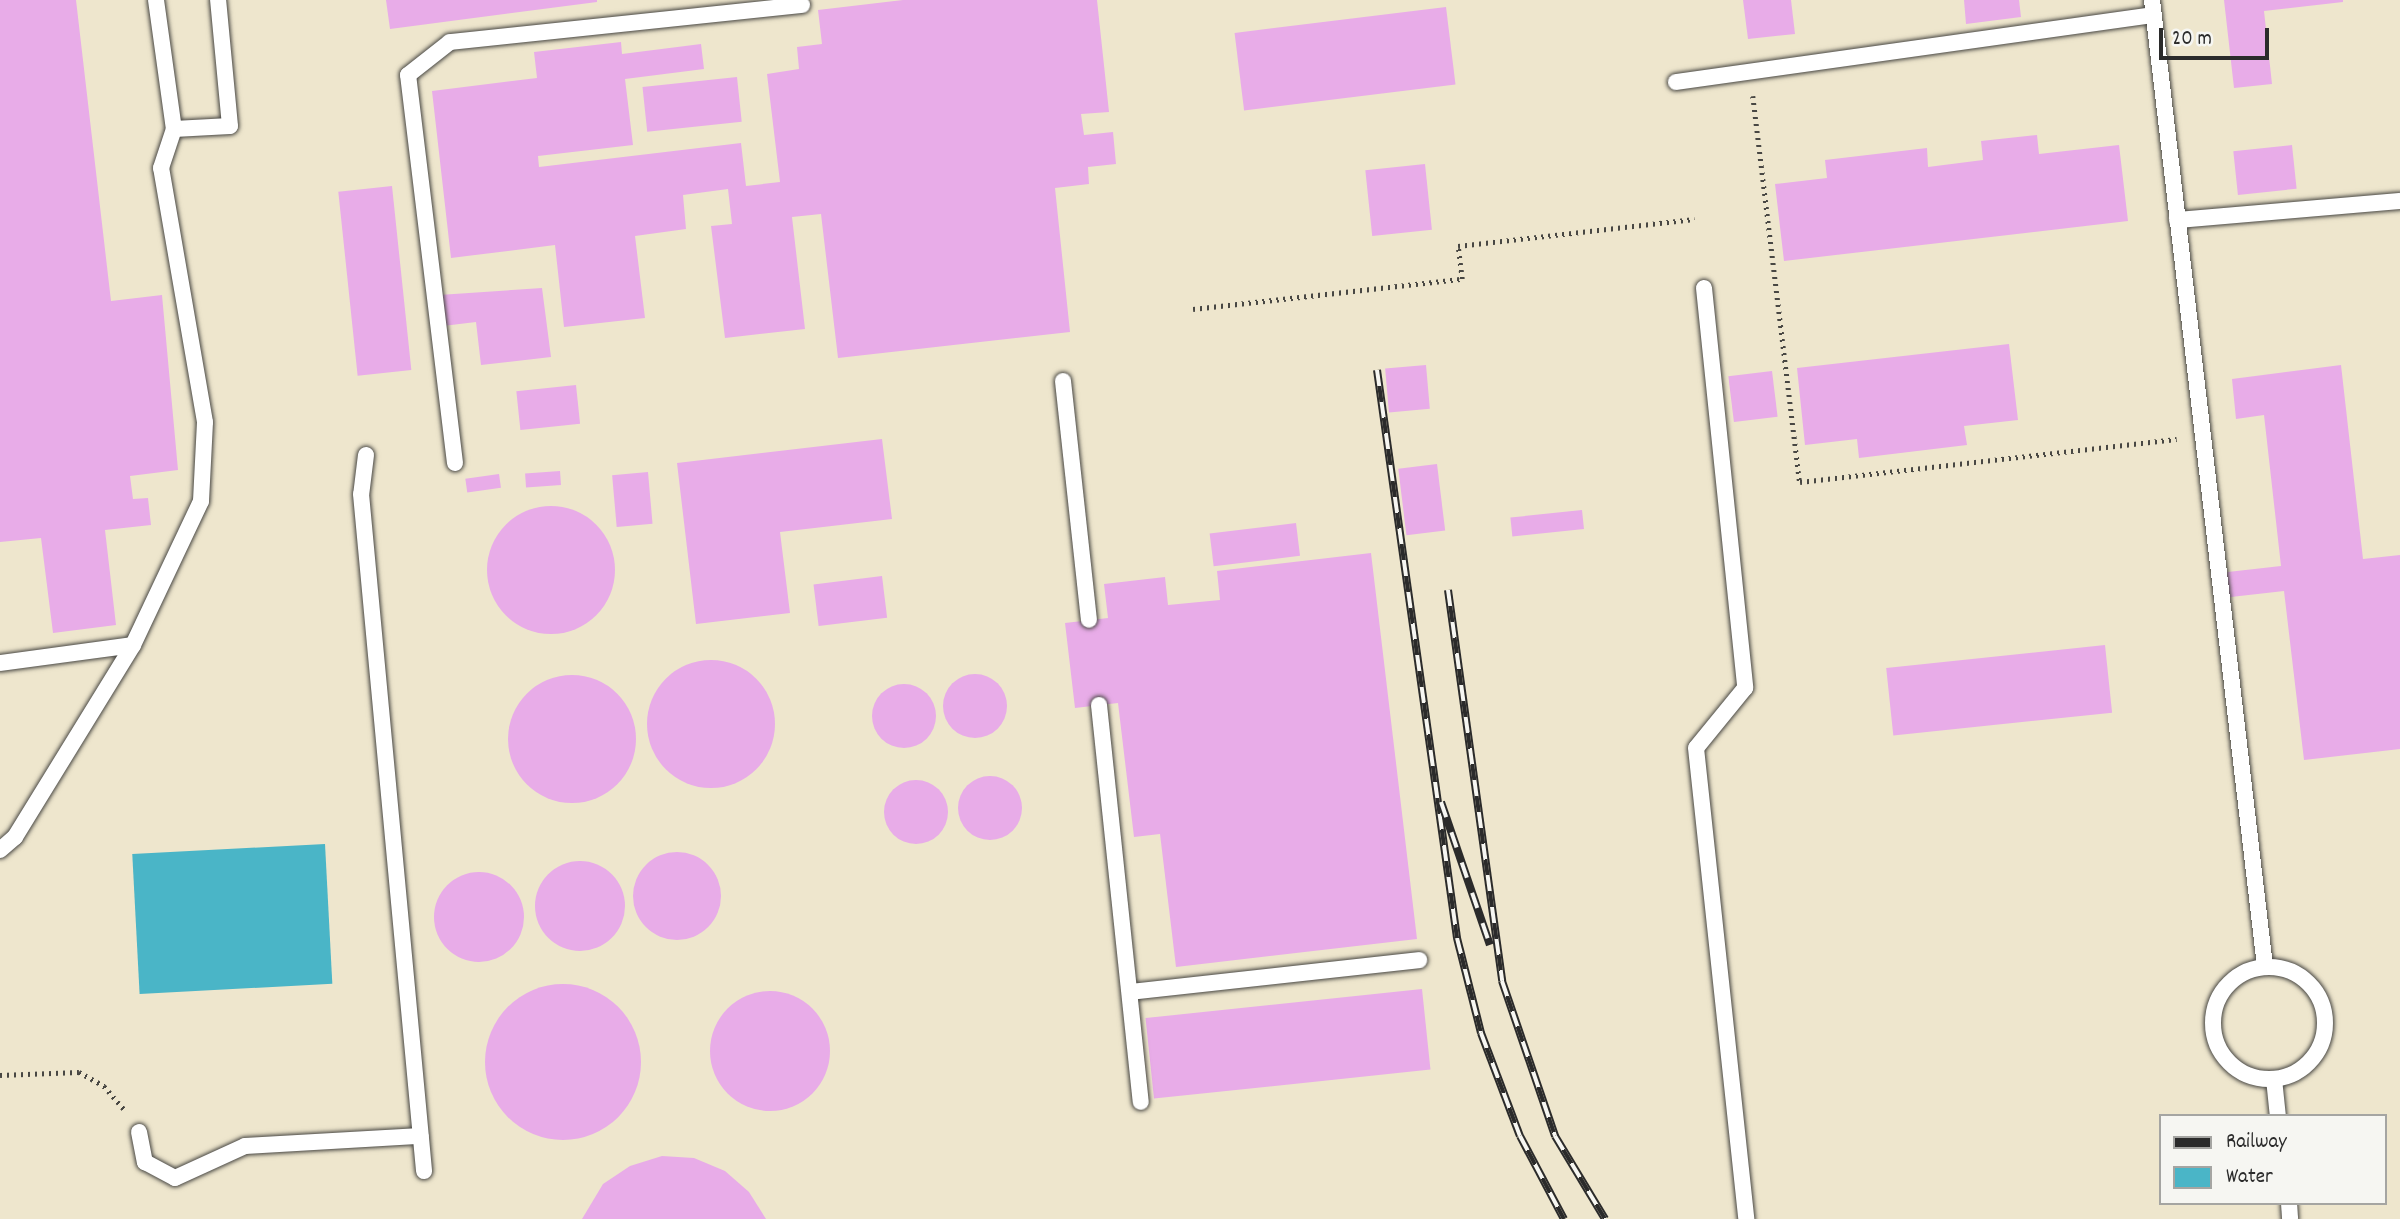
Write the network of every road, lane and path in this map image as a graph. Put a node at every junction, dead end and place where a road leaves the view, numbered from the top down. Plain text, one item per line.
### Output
1 (156, 0) edge
2 (218, 0) edge
3 (802, 5) dead end
4 (2152, 7) edge
5 (1750, 72) junction
6 (1676, 82) dead end
7 (174, 130) junction
8 (2400, 201) edge
9 (1694, 219) dead end
10 (2177, 220) junction
11 (1703, 288) dead end
12 (1192, 309) dead end
13 (1063, 381) dead end
14 (2203, 436) junction
15 (366, 455) dead end
16 (455, 463) dead end
17 (1089, 620) dead end
18 (134, 645) junction
19 (0, 663) edge
20 (1099, 705) dead end
21 (0, 850) edge
22 (1419, 960) dead end
23 (2265, 966) junction
24 (1130, 992) junction
25 (0, 1074) edge
26 (2274, 1079) junction
27 (1141, 1102) dead end
28 (2278, 1114) edge
29 (138, 1132) joint
30 (421, 1136) junction
31 (424, 1171) dead end
32 (1746, 1219) edge

1 - 7 lane
2 - 7 lane
3 - 16 lane
4 - 5 lane
4 - 10 lane
5 - 6 lane
5 - 14 path
7 - 18 lane
8 - 10 lane
9 - 12 path
10 - 14 lane
11 - 32 lane
13 - 17 lane
14 - 23 lane
15 - 30 lane
18 - 19 lane
18 - 21 lane
20 - 24 lane
22 - 24 lane
23 - 26 lane
23 - 26 lane
24 - 27 lane
25 - 29 path
26 - 28 lane
29 - 30 lane
30 - 31 lane

